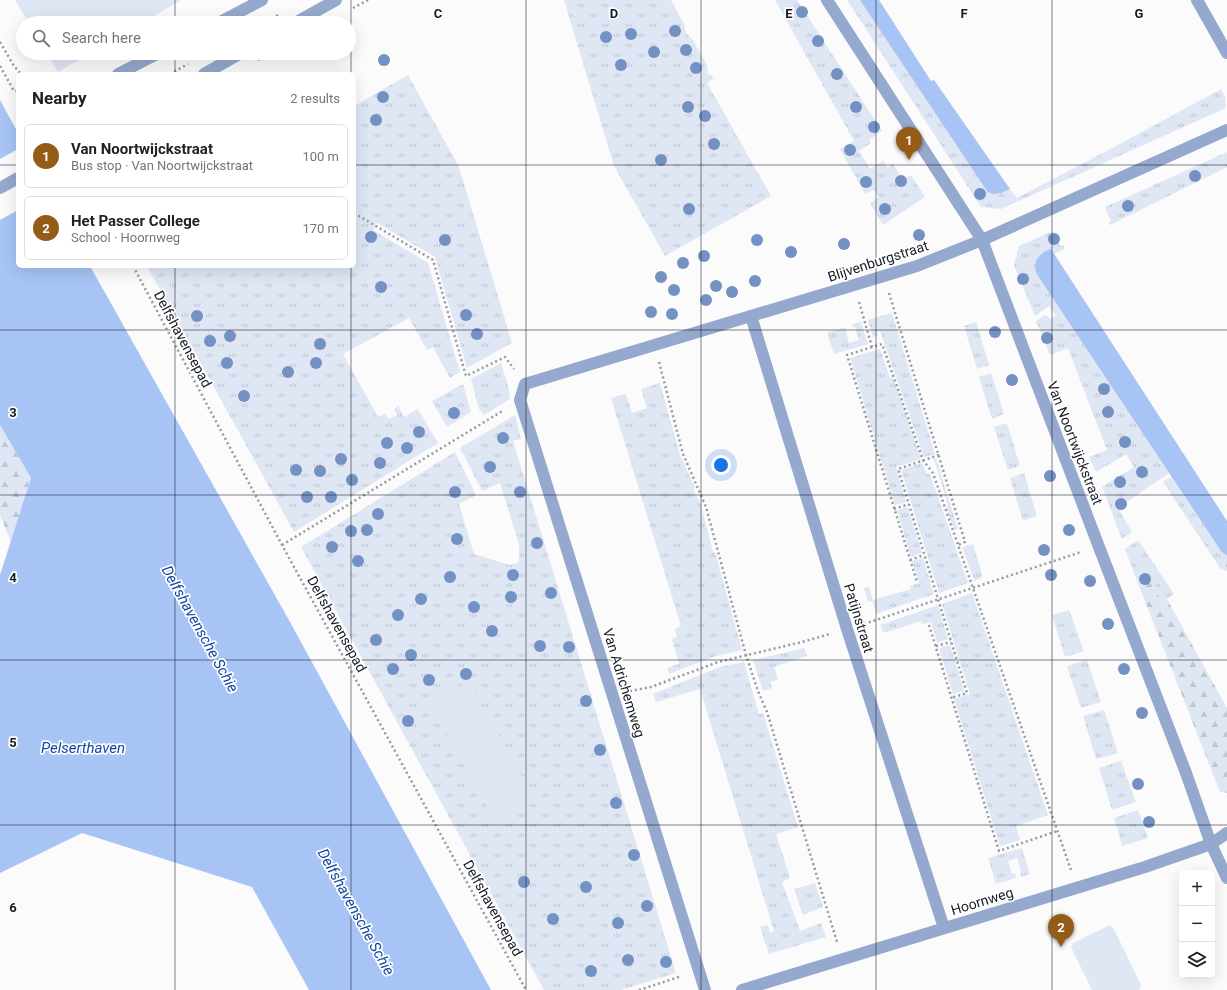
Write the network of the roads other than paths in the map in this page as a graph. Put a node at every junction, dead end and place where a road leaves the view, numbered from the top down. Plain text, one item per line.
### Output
1 (262, 0) edge
2 (336, 0) edge
3 (827, 0) edge
4 (1197, 0) edge
5 (231, 16) edge
6 (307, 16) edge
7 (1227, 53) edge
8 (145, 60) edge
9 (229, 60) edge
10 (122, 72) edge
11 (208, 72) edge
12 (1227, 130) edge
13 (16, 179) edge
14 (0, 188) edge
15 (982, 240) junction
16 (751, 316) junction
17 (520, 400) joint
18 (1227, 833) edge
19 (1211, 844) junction
20 (1227, 878) edge
21 (944, 928) junction
22 (705, 990) edge
23 (742, 990) edge

1 - 5 street
2 - 6 street
3 - 15 street, Van Noortwijckstraat
4 - 7 street
8 - 10 street
9 - 11 street
12 - 15 street, Blijvenburgstraat
13 - 14 street
15 - 16 street, Blijvenburgstraat
15 - 19 street, Van Noortwijckstraat
16 - 17 street, Blijvenburgstraat
16 - 21 street, Patijnstraat
17 - 22 street, Van Adrichemweg
18 - 19 street, Hoornweg
19 - 20 street, Van Noortwijckstraat
19 - 21 street, Hoornweg
21 - 23 street, Hoornweg

